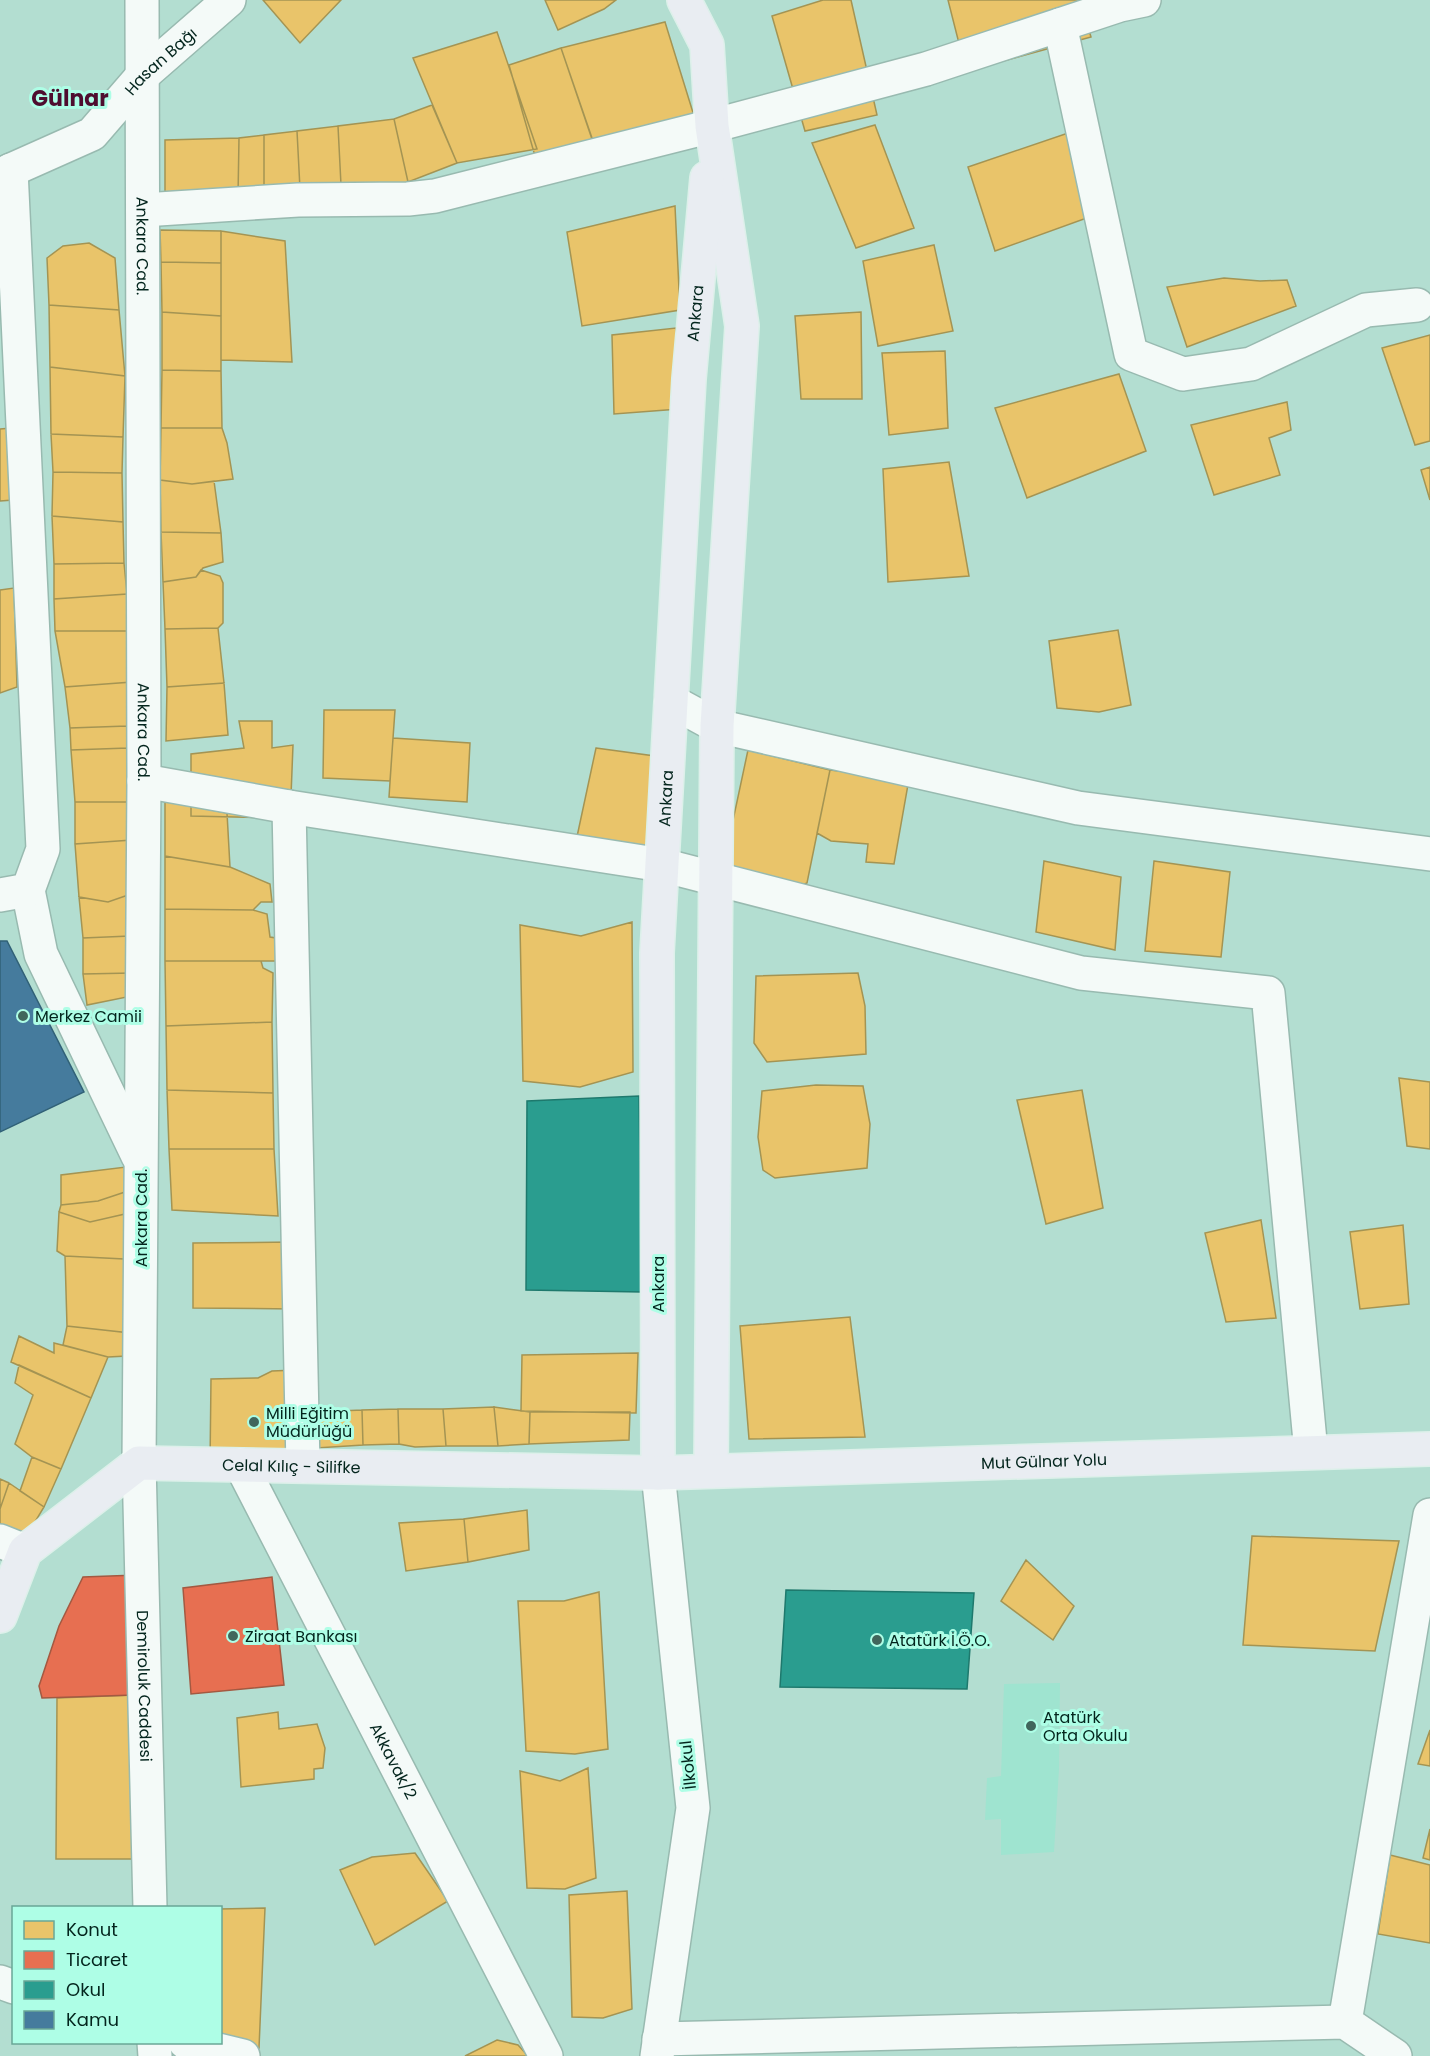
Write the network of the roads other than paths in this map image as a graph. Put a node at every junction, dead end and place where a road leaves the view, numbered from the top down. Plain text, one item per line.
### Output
1 (142, 0) edge
2 (229, 0) edge
3 (684, 0) edge
4 (1128, 2) edge
5 (1060, 25) junction
6 (143, 75) junction
7 (712, 126) junction
8 (6, 172) edge
9 (143, 210) junction
10 (1417, 305) dead end
11 (671, 700) junction
12 (717, 726) junction
13 (144, 781) junction
14 (289, 807) junction
15 (1430, 854) edge
16 (662, 865) junction
17 (716, 880) junction
18 (14, 892) edge
19 (142, 1163) junction
20 (1430, 1449) edge
21 (1311, 1452) junction
22 (139, 1463) junction
23 (241, 1465) junction
24 (303, 1466) junction
25 (711, 1471) junction
26 (658, 1473) junction
27 (1430, 1515) edge
28 (13, 1546) edge
29 (0, 1617) edge
30 (150, 1906) edge
31 (1345, 2022) junction
32 (189, 2044) edge
33 (658, 2047) edge
34 (243, 2056) edge
35 (546, 2056) edge
36 (1395, 2056) edge

1 - 6 street, Ankara Cad.
2 - 6 street, Hasan Bağı
3 - 7 main road, Ankara
4 - 5 street
5 - 7 street
5 - 10 street
6 - 8 street, Hasan Bağı
6 - 9 street, Ankara Cad.
7 - 9 street
7 - 11 main road, Ankara
7 - 12 main road, Ankara
8 - 18 street
9 - 13 street, Ankara Cad.
11 - 12 street
11 - 16 main road, Ankara
12 - 15 street
12 - 17 main road, Ankara
13 - 14 street
13 - 19 street, Ankara Cad.
14 - 16 street
14 - 24 street
16 - 17 street
16 - 26 main road, Ankara
17 - 21 street
17 - 25 main road, Ankara
18 - 19 street
19 - 22 street, Ankara Cad.
20 - 21 main road, Mut Gülnar Yolu
21 - 25 main road, Mut Gülnar Yolu
22 - 23 main road, Celal Kılıç - Silifke
22 - 28 main road
22 - 30 street, Demiroluk Caddesi
23 - 24 main road, Celal Kılıç - Silifke
23 - 35 street, Akkavak/2
24 - 26 main road, Celal Kılıç - Silifke
25 - 26 main road, Mut Gülnar Yolu
26 - 33 street, İlkokul
27 - 31 street
28 - 29 main road
31 - 33 street
31 - 36 street
32 - 34 street

